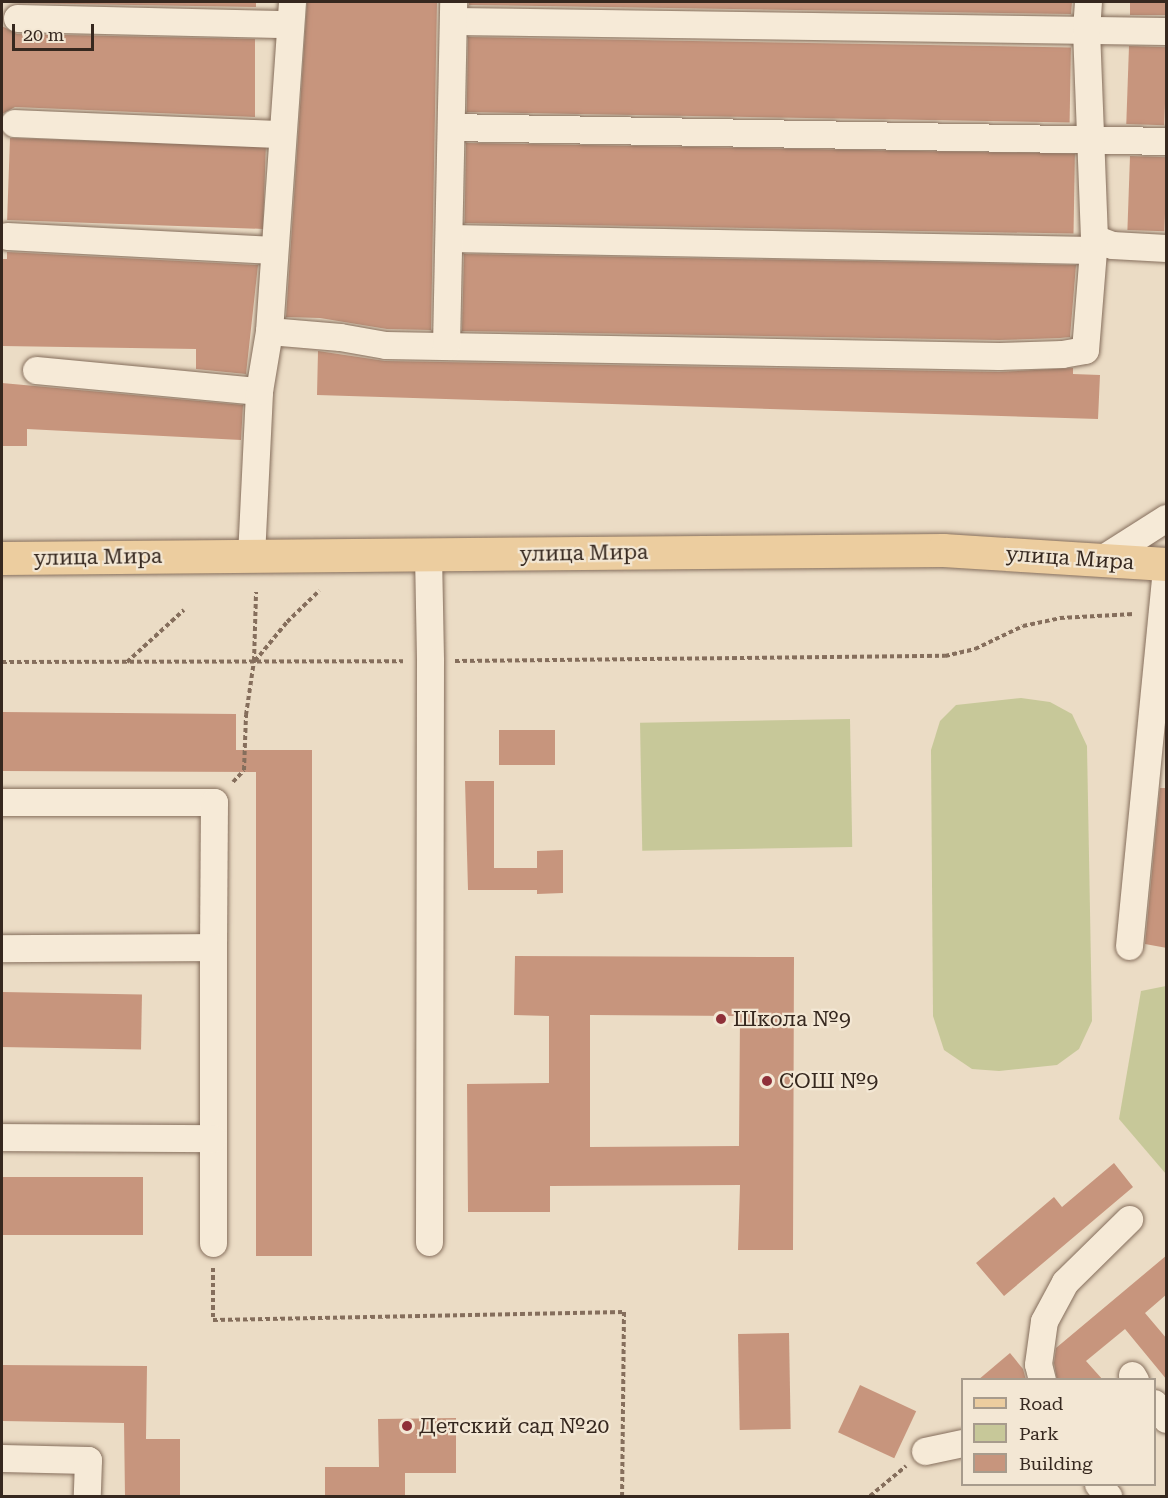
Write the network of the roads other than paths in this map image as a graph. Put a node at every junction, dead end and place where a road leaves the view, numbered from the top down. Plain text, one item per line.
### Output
1 (1088, 2) edge
2 (453, 11) edge
3 (291, 13) edge
4 (17, 18) dead end
5 (1086, 30) junction
6 (1167, 31) edge
7 (14, 123) dead end
8 (451, 127) junction
9 (282, 134) junction
10 (1090, 139) junction
11 (1167, 141) edge
12 (7, 236) dead end
13 (449, 238) junction
14 (1093, 244) junction
15 (1167, 248) edge
16 (274, 250) junction
17 (269, 331) junction
18 (446, 346) junction
19 (36, 370) dead end
20 (259, 391) junction
21 (1167, 518) edge
22 (428, 554) junction
23 (251, 556) junction
24 (2, 558) edge
25 (1100, 560) junction
26 (1167, 566) edge
27 (2, 802) edge
28 (1129, 946) dead end
29 (213, 947) junction
30 (2, 948) edge
31 (2, 1137) edge
32 (213, 1138) junction
33 (1129, 1219) dead end
34 (429, 1242) dead end
35 (213, 1243) road end
36 (1042, 1378) edge
37 (1156, 1405) edge
38 (1167, 1419) edge
39 (961, 1443) edge
40 (925, 1451) road end
41 (2, 1458) edge
42 (87, 1497) edge

1 - 5 lane
2 - 5 lane
2 - 8 lane
3 - 4 lane
3 - 9 lane
5 - 6 lane
5 - 10 lane
7 - 9 lane
8 - 10 lane
8 - 13 lane
9 - 16 lane
10 - 11 lane
10 - 14 lane
12 - 16 lane
13 - 14 lane
13 - 18 lane
14 - 15 lane
14 - 18 lane
16 - 17 lane
17 - 18 lane
17 - 20 lane
19 - 20 lane
20 - 23 lane
21 - 25 lane
22 - 23 main road, улица Мира
22 - 25 main road, улица Мира
22 - 34 lane
23 - 24 main road, улица Мира
25 - 26 main road, улица Мира
26 - 28 lane
27 - 29 lane
29 - 30 lane
29 - 32 lane
31 - 32 lane
32 - 35 lane
33 - 36 lane
37 - 38 lane
39 - 40 lane
41 - 42 lane

